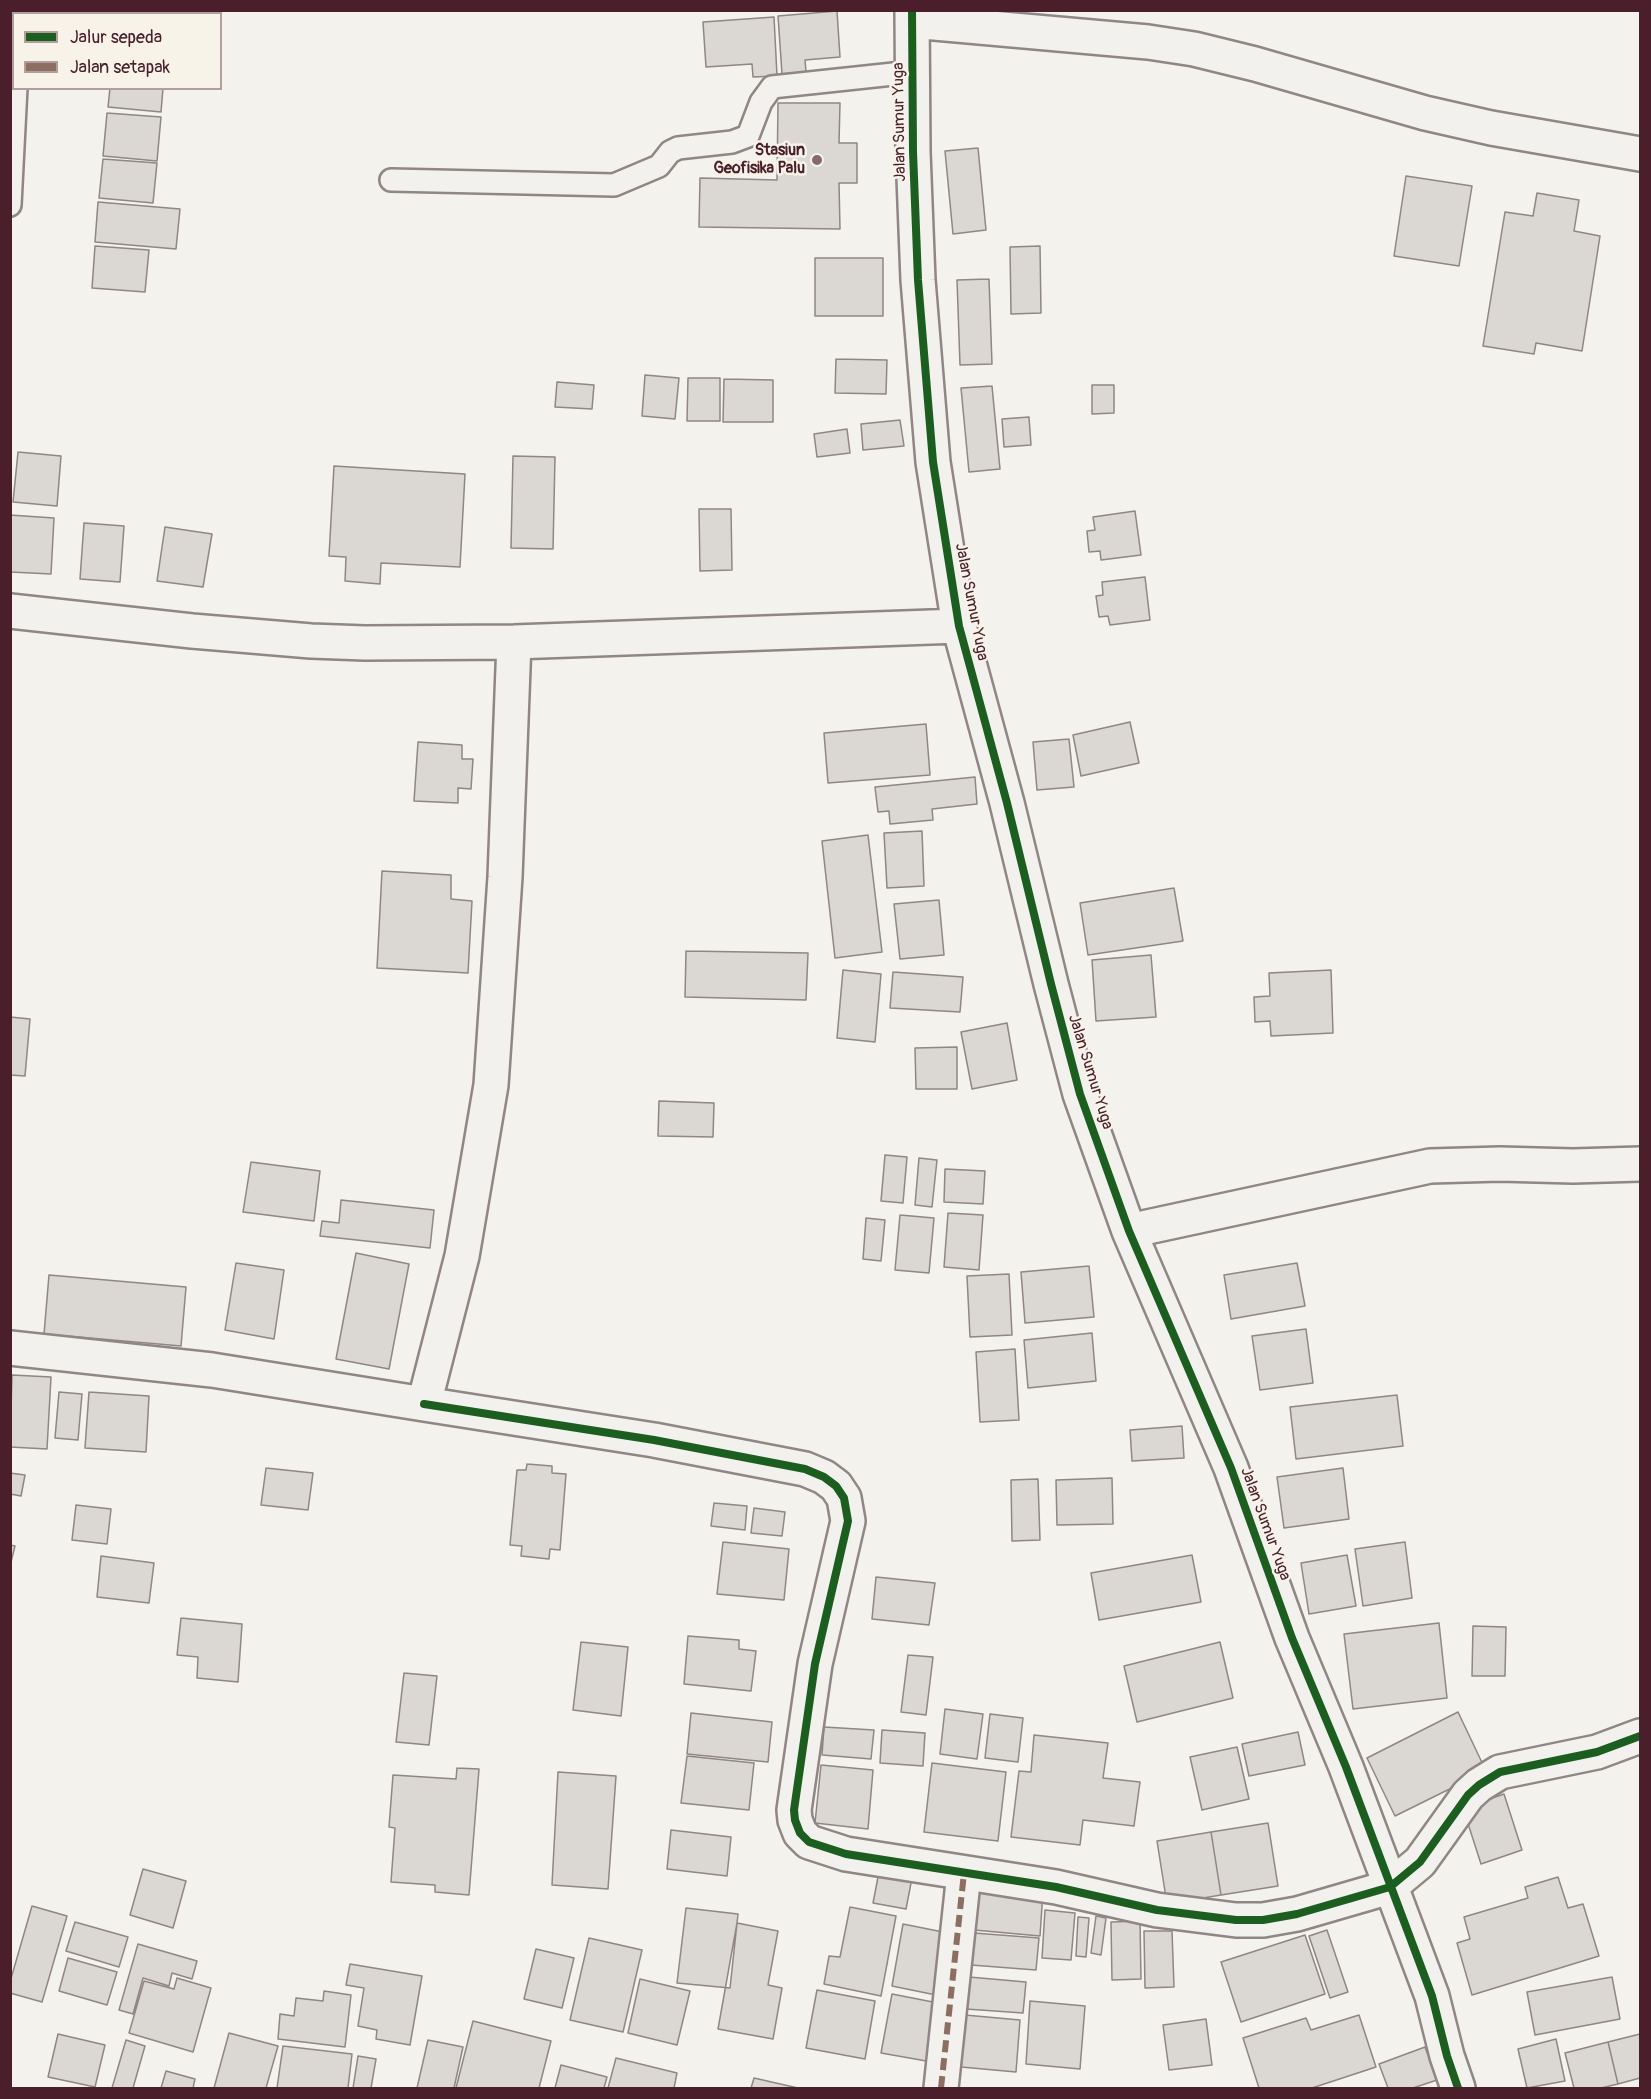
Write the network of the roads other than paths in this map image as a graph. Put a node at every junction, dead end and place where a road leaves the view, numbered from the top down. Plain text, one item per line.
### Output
1 (912, 16) edge
2 (912, 72) junction
3 (16, 90) edge
4 (1641, 154) edge
5 (391, 180) dead end
6 (12, 182) edge
7 (10, 205) edge
8 (10, 610) edge
9 (958, 626) junction
10 (514, 642) junction
11 (1641, 1164) edge
12 (1129, 1231) junction
13 (10, 1348) edge
14 (424, 1404) junction
15 (1641, 1736) edge
16 (964, 1873) junction
17 (1390, 1887) junction
18 (941, 2088) edge
19 (1458, 2088) edge

1 - 2 street, Jalan Sumur Yuga
1 - 4 street
2 - 5 lane
2 - 9 street, Jalan Sumur Yuga
3 - 6 lane
6 - 7 lane
8 - 10 street
9 - 10 street
9 - 12 street, Jalan Sumur Yuga
10 - 14 street
11 - 12 street
12 - 17 street, Jalan Sumur Yuga
13 - 14 street
14 - 16 street
15 - 17 street
16 - 17 street
16 - 18 street
17 - 19 street, Jalan Sumur Yuga

